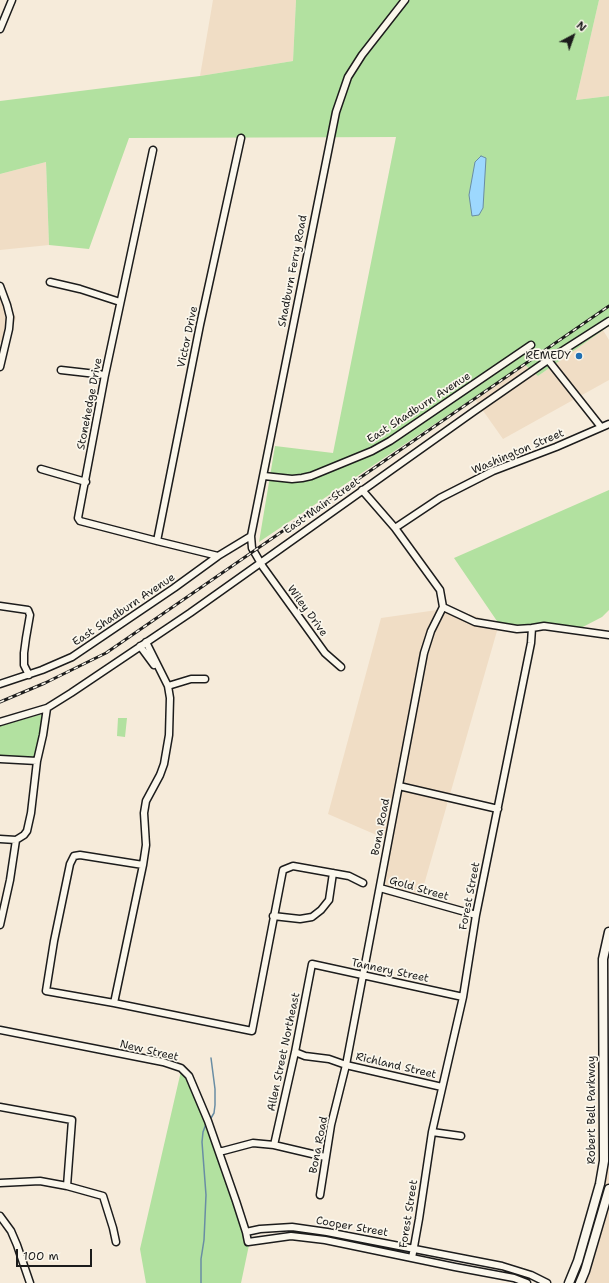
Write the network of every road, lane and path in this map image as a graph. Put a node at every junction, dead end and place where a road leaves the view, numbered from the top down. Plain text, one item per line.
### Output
1 (12, 0) edge
2 (405, 0) edge
3 (0, 28) edge
4 (241, 138) dead end
5 (153, 150) dead end
6 (50, 282) dead end
7 (0, 286) edge
8 (120, 302) junction
9 (609, 321) edge
10 (531, 345) dead end
11 (548, 360) junction
12 (0, 367) edge
13 (61, 370) dead end
14 (105, 375) junction
15 (609, 424) edge
16 (601, 427) junction
17 (41, 469) dead end
18 (264, 476) junction
19 (86, 482) junction
20 (362, 490) junction
21 (395, 528) junction
22 (251, 536) junction
23 (157, 541) junction
24 (218, 556) junction
25 (260, 563) junction
26 (0, 606) edge
27 (443, 607) junction
28 (532, 628) junction
29 (609, 636) edge
30 (146, 642) junction
31 (140, 646) junction
32 (340, 667) dead end
33 (29, 675) junction
34 (163, 676) junction
35 (205, 679) dead end
36 (0, 684) edge
37 (168, 686) junction
38 (47, 708) junction
39 (0, 722) edge
40 (0, 759) edge
41 (37, 761) junction
42 (399, 786) junction
43 (498, 809) junction
44 (0, 840) edge
45 (16, 840) junction
46 (143, 865) junction
47 (333, 873) junction
48 (363, 883) dead end
49 (380, 888) junction
50 (476, 915) junction
51 (273, 916) junction
52 (0, 925) edge
53 (609, 932) edge
54 (312, 964) joint
55 (363, 975) junction
56 (463, 997) junction
57 (114, 1003) junction
58 (0, 1030) edge
59 (295, 1052) junction
60 (346, 1065) junction
61 (442, 1088) junction
62 (0, 1107) edge
63 (432, 1132) junction
64 (461, 1136) dead end
65 (274, 1145) junction
66 (219, 1151) junction
67 (325, 1157) junction
68 (0, 1183) edge
69 (67, 1186) junction
70 (609, 1189) edge
71 (320, 1195) dead end
72 (0, 1216) edge
73 (246, 1232) junction
74 (116, 1242) dead end
75 (248, 1242) joint
76 (414, 1248) junction
77 (412, 1258) junction
78 (30, 1283) edge
79 (527, 1283) edge
80 (547, 1283) edge
81 (569, 1283) edge
82 (580, 1283) edge

1 - 3 street
2 - 18 street, Shadburn Ferry Road
4 - 23 street, Victor Drive
5 - 8 street, Stonehedge Drive
6 - 8 street
7 - 12 street
8 - 14 street, Stonehedge Drive
9 - 11 street, East Main Street
10 - 18 street, East Shadburn Avenue
11 - 16 street
11 - 20 street, East Main Street
13 - 14 street
14 - 19 street, Stonehedge Drive
15 - 16 street, Washington Street
16 - 21 street, Washington Street
17 - 19 street
18 - 22 street, Shadburn Ferry Road
19 - 23 street, Stonehedge Drive
20 - 21 street
20 - 25 street, East Main Street
21 - 27 street
22 - 24 street, East Shadburn Avenue
22 - 25 street, Shadburn Ferry Road
23 - 24 street, Stonehedge Drive
24 - 33 street, East Shadburn Avenue
25 - 30 street, East Main Street
25 - 32 street, Wiley Drive
26 - 33 street
27 - 28 street
27 - 42 street, Bona Road
28 - 29 street
28 - 43 street, Forest Street
30 - 31 street, East Main Street
30 - 34 street
31 - 34 street
31 - 38 street, East Main Street
33 - 36 street, East Shadburn Avenue
34 - 37 street
35 - 37 street
37 - 46 street
38 - 39 street, East Main Street
38 - 41 street
40 - 41 street
41 - 45 street
42 - 43 street
42 - 49 street, Bona Road
43 - 50 street, Forest Street
44 - 45 street
45 - 52 street
46 - 57 street
46 - 57 street
47 - 48 street
47 - 51 street
47 - 51 street
49 - 50 street, Gold Street
49 - 55 street, Bona Road
50 - 56 street, Forest Street
51 - 57 street
53 - 81 main road, Robert Bell Parkway
54 - 55 street, Tannery Street
54 - 59 street, Allen Street Northeast
55 - 56 street, Tannery Street
55 - 60 street, Bona Road
56 - 61 street, Forest Street
58 - 66 street, New Street
59 - 60 street, Richland Street
59 - 65 street, Allen Street Northeast
60 - 61 street, Richland Street
60 - 67 street, Bona Road
61 - 63 street, Forest Street
62 - 69 street
63 - 64 street
63 - 76 street, Forest Street
65 - 66 street
65 - 67 street
66 - 73 street, New Street
67 - 71 street, Bona Road
68 - 69 street
69 - 74 street
70 - 82 main road
72 - 78 street
73 - 75 street, New Street
73 - 76 street, Cooper Street
75 - 77 street, Cooper Street
76 - 77 street, Forest Street
76 - 80 street, Cooper Street
77 - 79 street, Cooper Street

